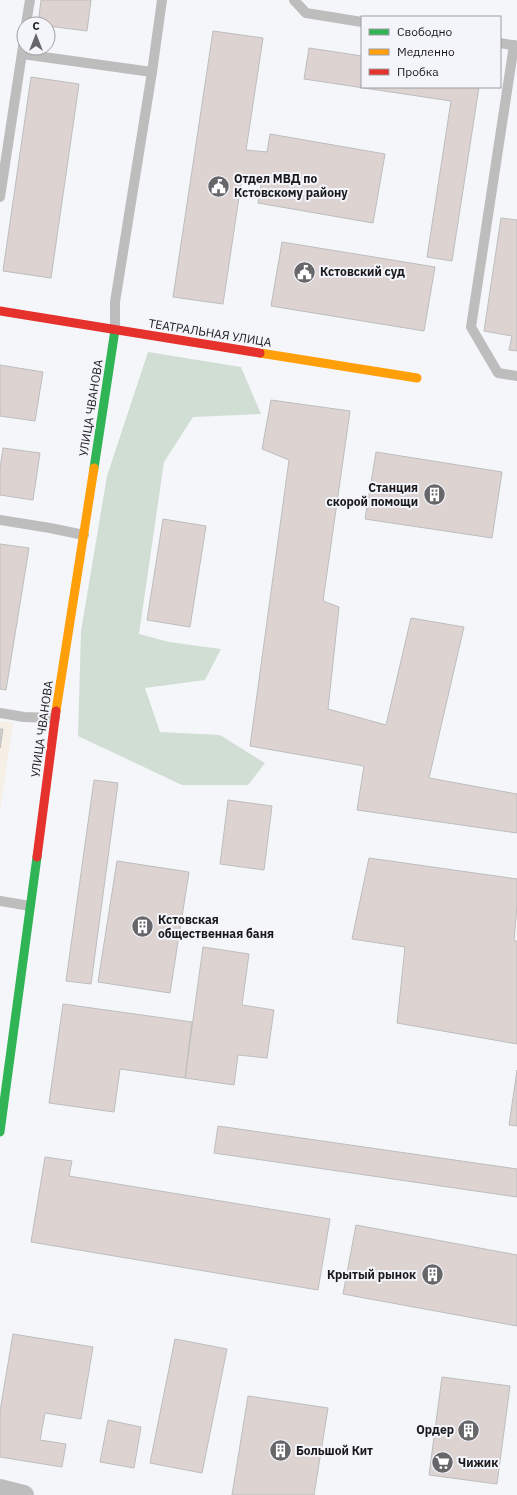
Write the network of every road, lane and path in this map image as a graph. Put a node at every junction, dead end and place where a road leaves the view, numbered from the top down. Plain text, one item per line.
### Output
1 (30, 0) edge
2 (162, 0) edge
3 (294, 0) edge
4 (27, 16) edge
5 (361, 22) edge
6 (501, 43) edge
7 (515, 46) edge
8 (22, 56) edge
9 (36, 56) edge
10 (152, 72) junction
11 (0, 197) edge
12 (0, 311) edge
13 (115, 330) junction
14 (517, 376) edge
15 (417, 378) dead end
16 (0, 520) edge
17 (84, 534) junction
18 (0, 713) edge
19 (55, 718) junction
20 (0, 901) edge
21 (30, 906) junction
22 (2, 1099) edge
23 (0, 1132) edge
24 (0, 1489) edge
25 (24, 1495) edge

1 - 4 lane
2 - 10 lane
3 - 5 lane
6 - 7 lane
7 - 14 lane
8 - 11 lane
9 - 10 lane
10 - 13 lane
12 - 13 street, ТЕАТРАЛЬНАЯ УЛИЦА
13 - 15 street, ТЕАТРАЛЬНАЯ УЛИЦА
13 - 17 street, УЛИЦА ЧВАНОВА
16 - 17 lane
17 - 19 street, УЛИЦА ЧВАНОВА
18 - 19 lane
19 - 21 street, УЛИЦА ЧВАНОВА
20 - 21 lane
21 - 22 street, УЛИЦА ЧВАНОВА
22 - 23 street, УЛИЦА ЧВАНОВА
24 - 25 street

